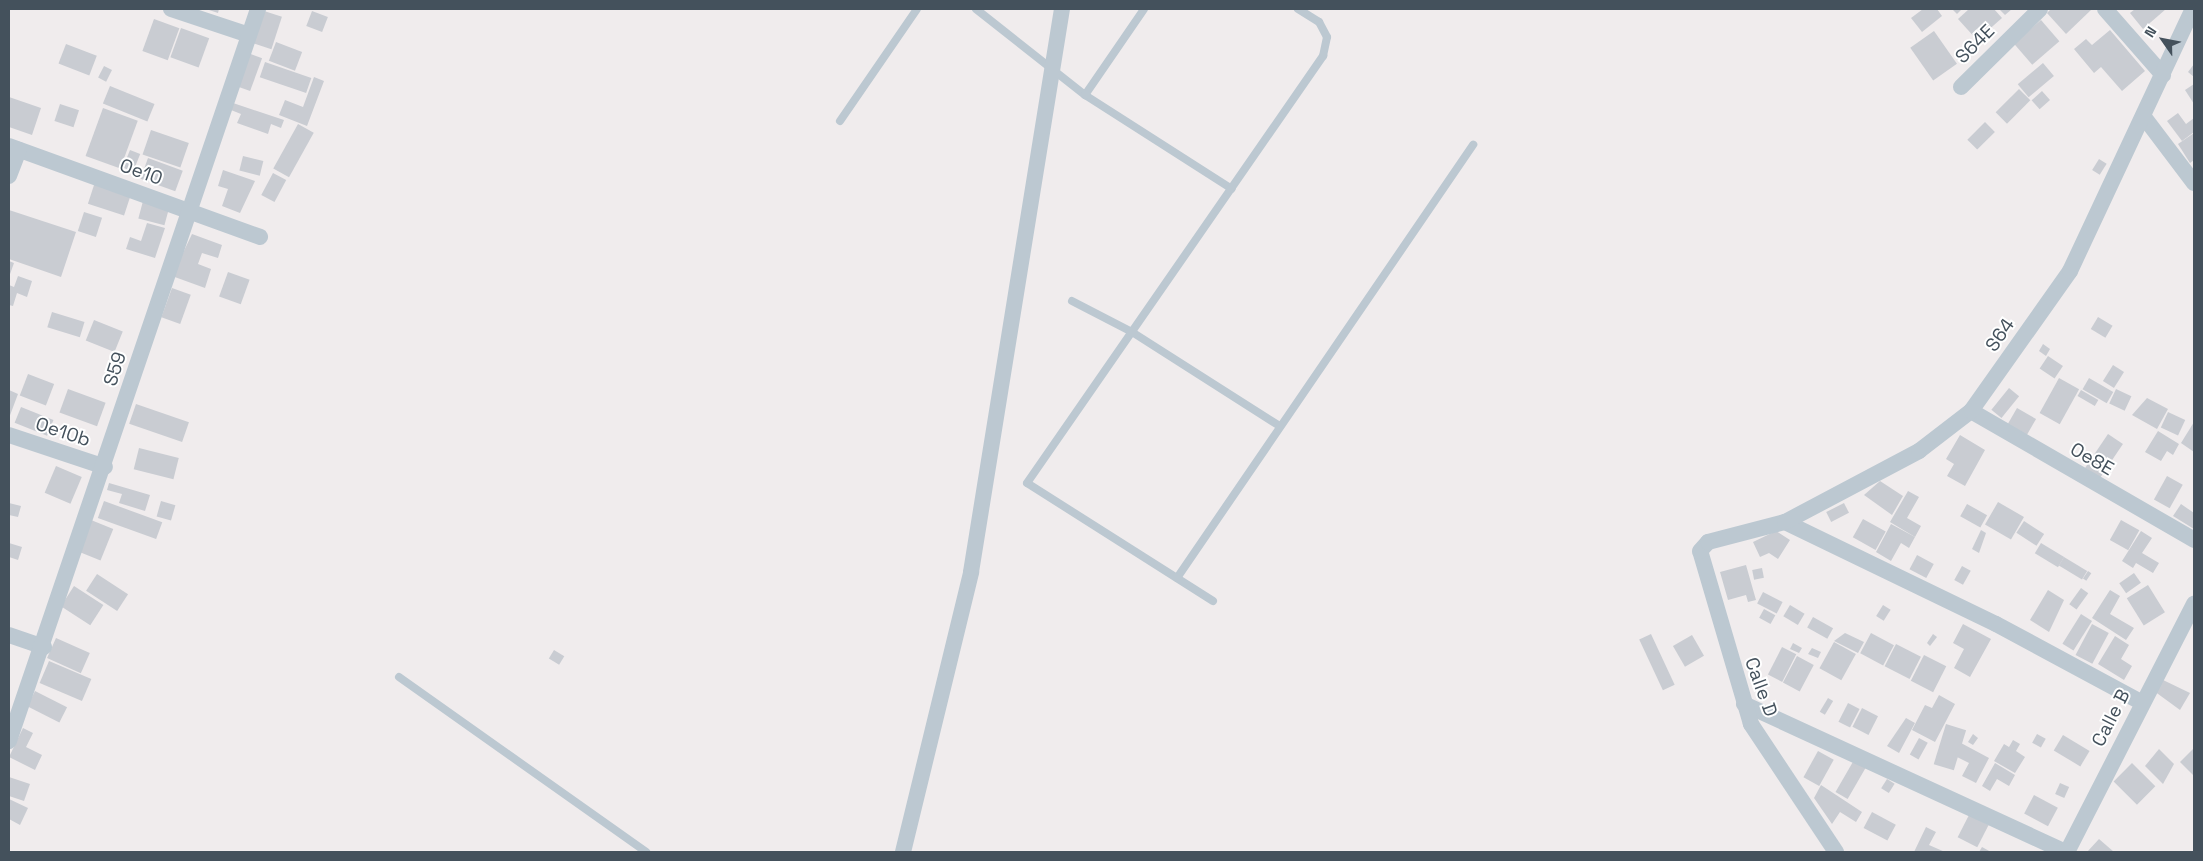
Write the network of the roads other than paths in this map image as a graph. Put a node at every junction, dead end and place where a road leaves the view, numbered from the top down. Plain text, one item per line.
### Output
1 (171, 9) edge
2 (258, 9) edge
3 (917, 9) edge
4 (976, 9) edge
5 (1062, 9) edge
6 (1144, 9) edge
7 (1298, 9) edge
8 (2040, 9) edge
9 (2105, 9) edge
10 (2193, 9) edge
11 (248, 35) junction
12 (1053, 70) junction
13 (2163, 75) junction
14 (1960, 87) dead end
15 (1085, 95) junction
16 (2144, 117) junction
17 (840, 122) dead end
18 (1473, 145) dead end
19 (14, 148) edge
20 (9, 176) edge
21 (2194, 183) edge
22 (1232, 189) junction
23 (188, 210) junction
24 (260, 237) dead end
25 (1072, 301) dead end
26 (1132, 332) junction
27 (1971, 411) junction
28 (1278, 425) junction
29 (9, 435) edge
30 (104, 467) junction
31 (1786, 522) junction
32 (2194, 540) edge
33 (1703, 546) joint
34 (1177, 578) junction
35 (1213, 601) dead end
36 (2194, 604) edge
37 (9, 635) edge
38 (44, 647) junction
39 (399, 677) dead end
40 (2141, 702) junction
41 (1744, 704) junction
42 (9, 742) edge
43 (646, 852) edge
44 (903, 852) edge
45 (1836, 852) edge
46 (2066, 852) edge

1 - 11 street
2 - 11 street, S59
3 - 17 lane
4 - 12 lane
5 - 12 street
6 - 15 lane
7 - 22 lane
8 - 14 street, S64E
9 - 13 street
10 - 13 street, S64
11 - 23 street, S59
12 - 15 lane
12 - 44 street
13 - 16 street, S64
15 - 22 lane
16 - 21 street
16 - 27 street, S64
18 - 28 lane
19 - 20 street
19 - 23 street, Oe10
22 - 26 lane
23 - 24 street, Oe10
23 - 30 street, S59
25 - 26 lane
26 - 28 lane
26 - 34 lane
27 - 31 street, S64
27 - 32 street, Oe8E
28 - 34 lane
29 - 30 street, Oe10b
30 - 38 street, S59
31 - 33 street, S64
31 - 40 street
33 - 41 street, Calle D
34 - 35 lane
36 - 40 street, Calle B
37 - 38 street
38 - 42 street, S59
39 - 43 lane
40 - 46 street, Calle B
41 - 45 street, Calle D
41 - 46 street

